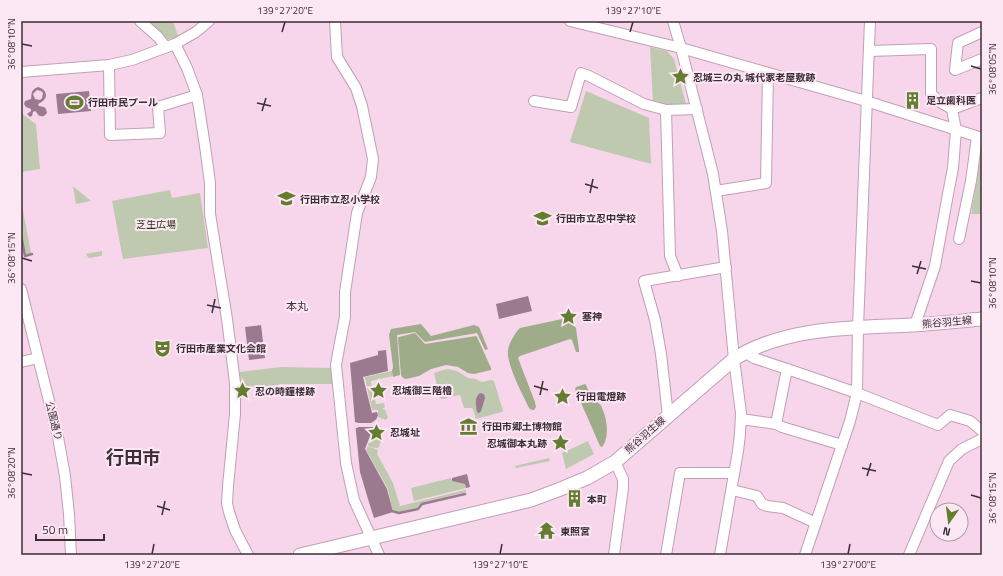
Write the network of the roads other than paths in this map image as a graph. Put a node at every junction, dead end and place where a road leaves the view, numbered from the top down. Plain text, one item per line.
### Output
1 (140, 21) edge
2 (209, 21) edge
3 (335, 21) edge
4 (570, 21) edge
5 (673, 21) edge
6 (870, 21) edge
7 (982, 32) edge
8 (170, 46) junction
9 (681, 48) junction
10 (869, 51) junction
11 (982, 59) edge
12 (110, 65) junction
13 (21, 72) edge
14 (768, 73) junction
15 (197, 95) junction
16 (982, 98) edge
17 (534, 101) dead end
18 (866, 101) junction
19 (696, 109) junction
20 (952, 109) junction
21 (666, 110) junction
22 (956, 130) junction
23 (980, 138) edge
24 (716, 191) junction
25 (960, 239) dead end
26 (726, 267) junction
27 (678, 276) junction
28 (21, 288) edge
29 (982, 319) edge
30 (915, 325) junction
31 (858, 327) junction
32 (740, 355) junction
33 (38, 358) junction
34 (21, 362) edge
35 (787, 369) junction
36 (857, 393) junction
37 (668, 416) junction
38 (741, 419) junction
39 (776, 424) junction
40 (982, 430) edge
41 (982, 439) edge
42 (842, 445) junction
43 (615, 462) junction
44 (734, 473) junction
45 (732, 490) junction
46 (816, 523) junction
47 (371, 538) junction
48 (314, 553) edge
49 (71, 555) edge
50 (248, 555) edge
51 (300, 555) edge
52 (379, 555) edge
53 (614, 555) edge
54 (666, 555) edge
55 (720, 555) edge
56 (805, 555) edge
57 (910, 555) edge

1 - 8 street
2 - 8 street
3 - 47 street
4 - 9 street
5 - 9 street
6 - 10 street
7 - 11 street
8 - 12 street
8 - 15 street
9 - 14 street
9 - 19 street
10 - 18 street
10 - 20 street
12 - 13 street
12 - 15 street
14 - 18 street
14 - 24 street
15 - 50 street
16 - 20 street
17 - 21 street
18 - 22 street
18 - 31 street
19 - 21 street
19 - 24 street
20 - 22 street
21 - 27 street
22 - 23 street
22 - 30 street
23 - 25 street
24 - 26 street
26 - 27 street
26 - 32 street
27 - 37 street
28 - 33 street, 公園通り
29 - 30 main road, 熊谷羽生線
30 - 31 main road, 熊谷羽生線
31 - 32 main road, 熊谷羽生線
31 - 36 street
32 - 35 street
32 - 37 main road, 熊谷羽生線
32 - 38 street
33 - 34 street
33 - 49 street, 公園通り
35 - 36 street
35 - 39 street
36 - 40 street
36 - 42 street
37 - 43 main road, 熊谷羽生線
38 - 39 street
38 - 44 street
39 - 42 street
41 - 57 street
42 - 46 street
43 - 47 main road, 熊谷羽生線
43 - 53 street
44 - 45 street
44 - 54 street
45 - 46 street
45 - 55 street
46 - 56 street
47 - 48 main road, 熊谷羽生線
47 - 52 street
48 - 51 main road, 熊谷羽生線

